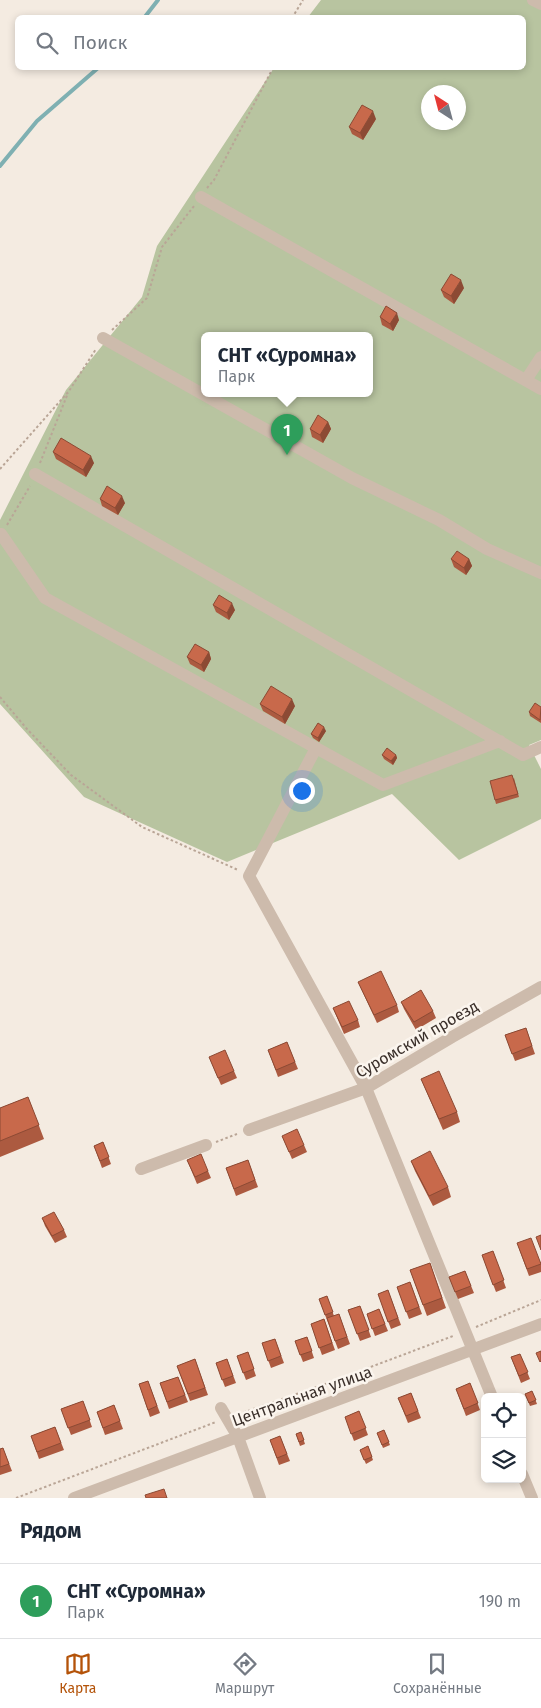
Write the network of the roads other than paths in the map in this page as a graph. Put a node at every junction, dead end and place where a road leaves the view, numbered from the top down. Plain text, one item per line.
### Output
1 (533, 0) edge
2 (541, 4) edge
3 (201, 197) road end
4 (102, 338) road end
5 (541, 357) edge
6 (526, 380) junction
7 (541, 388) edge
8 (201, 393) edge
9 (207, 397) edge
10 (35, 474) dead end
11 (1, 534) dead end
12 (541, 572) edge
13 (500, 741) junction
14 (541, 747) edge
15 (316, 748) junction
16 (541, 987) edge
17 (366, 1088) junction
18 (249, 1130) road end
19 (206, 1146) road end
20 (141, 1169) dead end
21 (541, 1324) edge
22 (474, 1350) junction
23 (490, 1393) edge
24 (224, 1413) road end
25 (238, 1437) junction
26 (526, 1483) edge
27 (74, 1498) edge
28 (260, 1498) edge
29 (532, 1498) edge

1 - 2 street
3 - 6 street
4 - 8 street
5 - 6 street
6 - 7 street
9 - 12 street
10 - 13 street
11 - 15 street
13 - 14 street
13 - 15 street
15 - 17 street
16 - 17 street, Суромский проезд
17 - 18 street, Суромский проезд
17 - 22 street
19 - 20 street
21 - 22 street, Центральная улица
22 - 23 street
22 - 25 street, Центральная улица
24 - 25 street
25 - 27 street, Центральная улица
25 - 28 street
26 - 29 street

